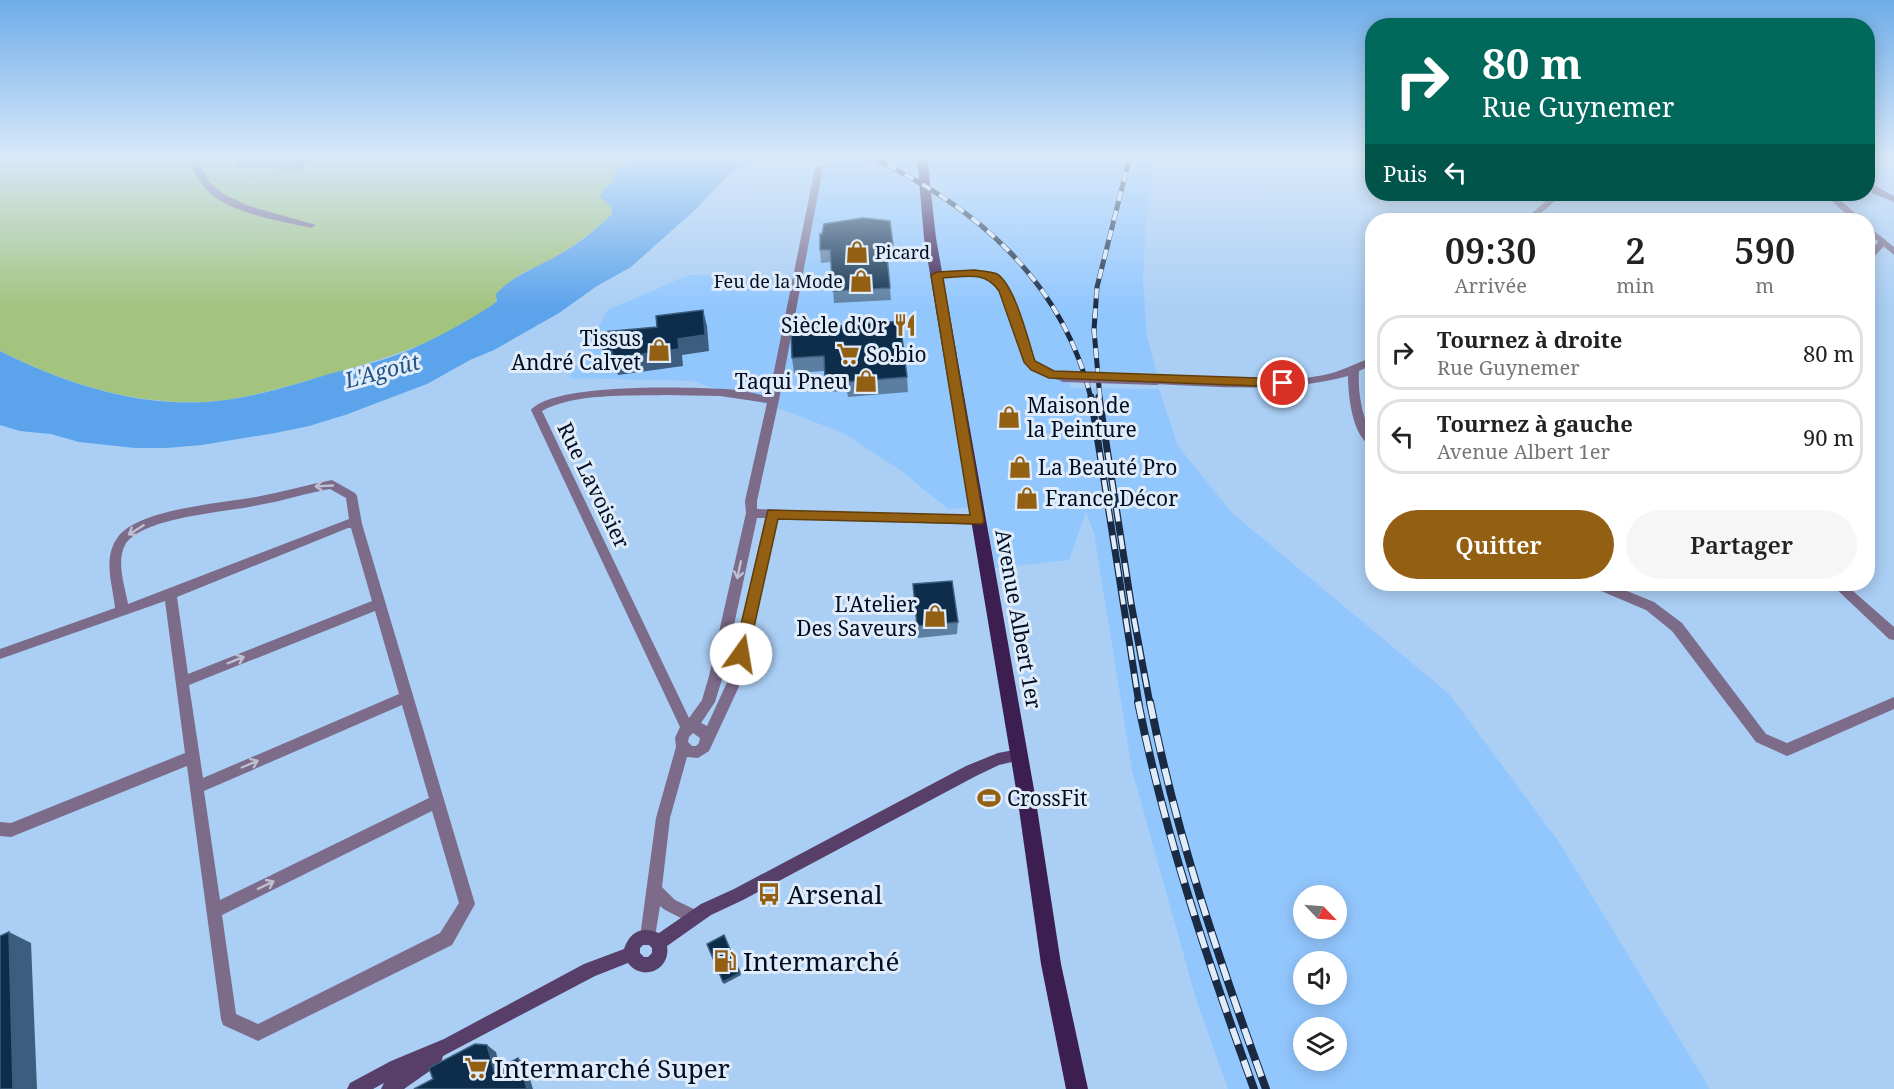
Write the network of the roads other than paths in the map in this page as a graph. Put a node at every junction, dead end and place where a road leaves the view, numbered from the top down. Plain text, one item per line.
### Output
1 (247, 207) edge
2 (811, 207) edge
3 (927, 207) edge
4 (311, 225) dead end
5 (1875, 235) edge
6 (1883, 242) junction
7 (1875, 251) edge
8 (1894, 252) edge
9 (937, 275) junction
10 (1365, 364) edge
11 (1354, 370) junction
12 (774, 400) junction
13 (1365, 433) edge
14 (752, 513) junction
15 (772, 514) junction
16 (978, 521) junction
17 (356, 524) junction
18 (1615, 591) edge
19 (1845, 591) edge
20 (170, 594) junction
21 (379, 604) junction
22 (122, 611) junction
23 (1894, 635) edge
24 (0, 654) edge
25 (182, 682) junction
26 (406, 697) junction
27 (1894, 703) edge
28 (688, 730) junction
29 (708, 739) junction
30 (683, 748) junction
31 (1019, 755) junction
32 (192, 757) junction
33 (197, 787) junction
34 (437, 801) junction
35 (0, 829) edge
36 (655, 891) junction
37 (214, 911) junction
38 (693, 916) junction
39 (653, 940) junction
40 (632, 954) junction
41 (450, 1045) junction
42 (356, 1089) edge
43 (390, 1089) edge
44 (1077, 1089) edge

1 - 4 street
2 - 12 street
3 - 9 main road, Avenue Albert 1er
5 - 6 street
6 - 7 street
6 - 8 street
9 - 11 street, bridge
9 - 16 main road, Avenue Albert 1er
10 - 11 street
11 - 13 street
12 - 14 street
12 - 28 street, Rue Lavoisier
14 - 15 street
14 -> 28 street
15 - 16 street
15 - 29 street
16 - 31 main road, Avenue Albert 1er
17 - 20 street
17 - 21 street
17 -> 22 street
18 - 27 street
19 - 23 street
20 - 22 street
20 - 25 street
25 -> 21 street
21 - 26 street
22 - 24 street
25 - 32 street
33 -> 26 street
26 - 34 street
28 - 29 street
28 - 30 street
29 - 30 street
30 - 36 street
31 - 38 main road
31 - 44 main road, Avenue Albert 1er
32 - 33 street
32 - 35 street
33 - 37 street
37 -> 34 street
34 - 37 street
36 - 38 street
36 - 39 street
38 - 39 main road
39 - 40 main road
39 - 40 main road
40 - 41 main road
41 - 42 main road
41 - 43 main road

